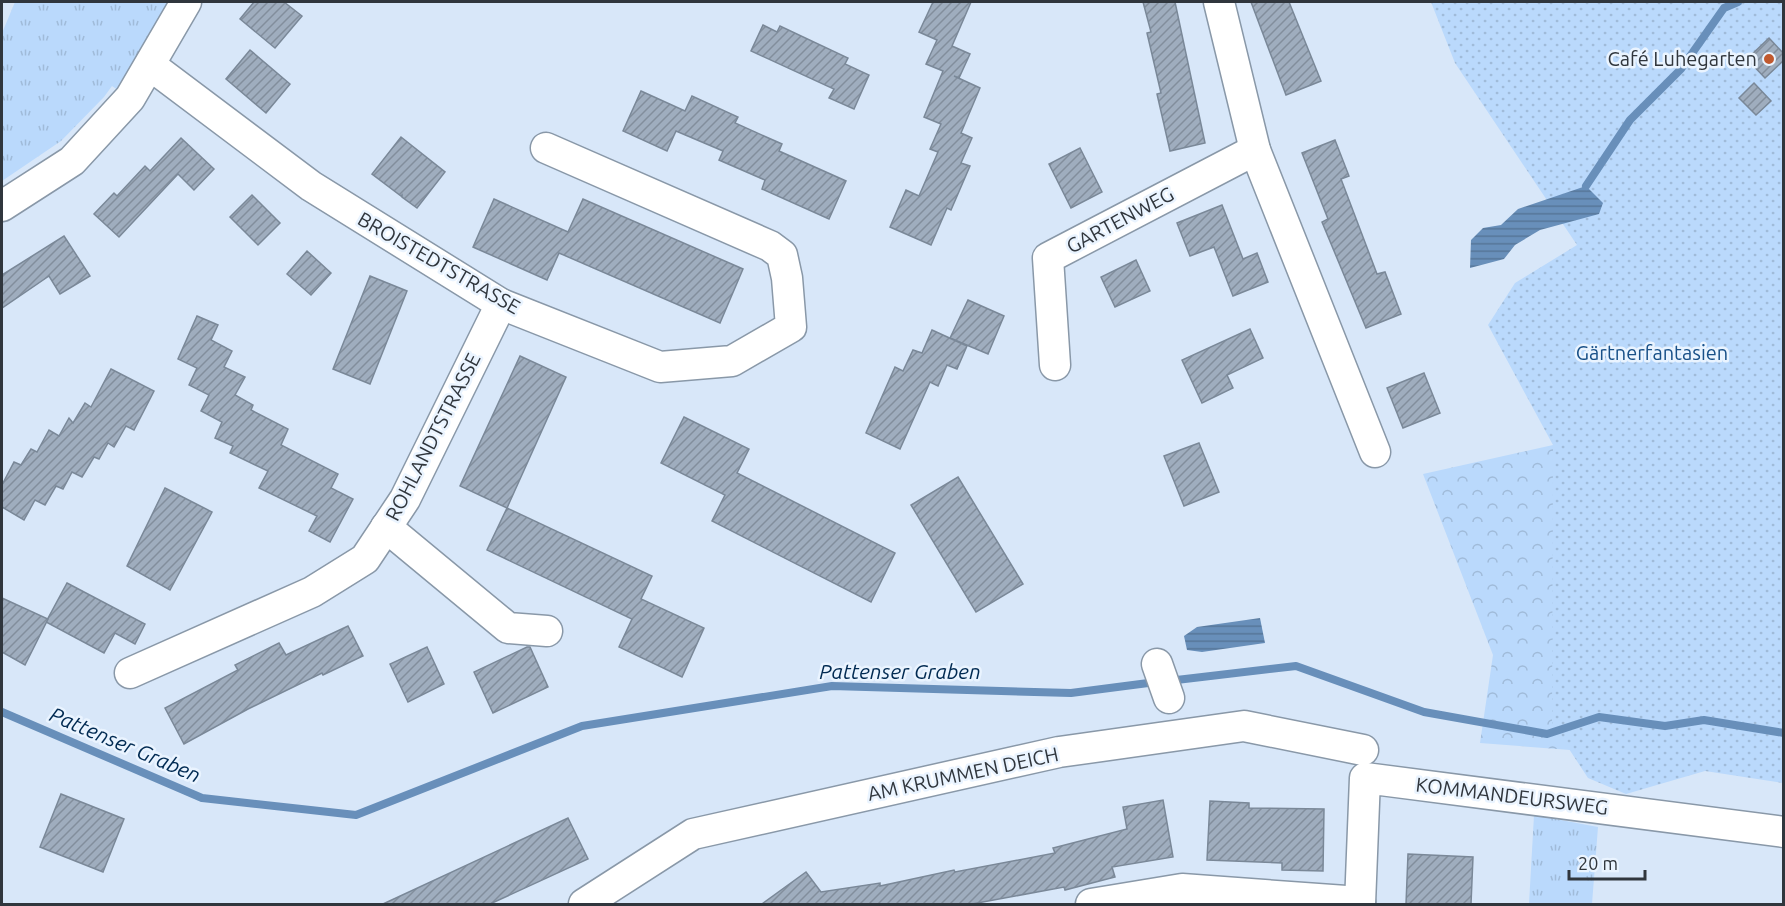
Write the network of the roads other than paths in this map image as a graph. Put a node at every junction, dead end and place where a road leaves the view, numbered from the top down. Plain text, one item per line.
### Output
1 (186, 2) edge
2 (1219, 2) edge
3 (150, 65) junction
4 (546, 148) dead end
5 (1255, 150) junction
6 (2, 206) edge
7 (501, 304) junction
8 (1055, 364) dead end
9 (1375, 452) dead end
10 (386, 527) junction
11 (547, 631) dead end
12 (1157, 664) dead end
13 (130, 673) dead end
14 (1169, 698) dead end
15 (1364, 750) dead end
16 (1784, 832) edge
17 (1360, 903) edge
18 (584, 904) edge
19 (1091, 904) edge

1 - 3 street
2 - 5 street
3 - 6 street
3 - 7 street, BROISTEDTSTRASSE
4 - 7 street, BROISTEDTSTRASSE
5 - 8 street, GARTENWEG
5 - 9 street
7 - 10 street, ROHLANDTSTRASSE
10 - 11 street
10 - 13 street, ROHLANDTSTRASSE
12 - 14 street
15 - 18 street, AM KRUMMEN DEICH
16 - 17 street, KOMMANDEURSWEG
17 - 19 street

